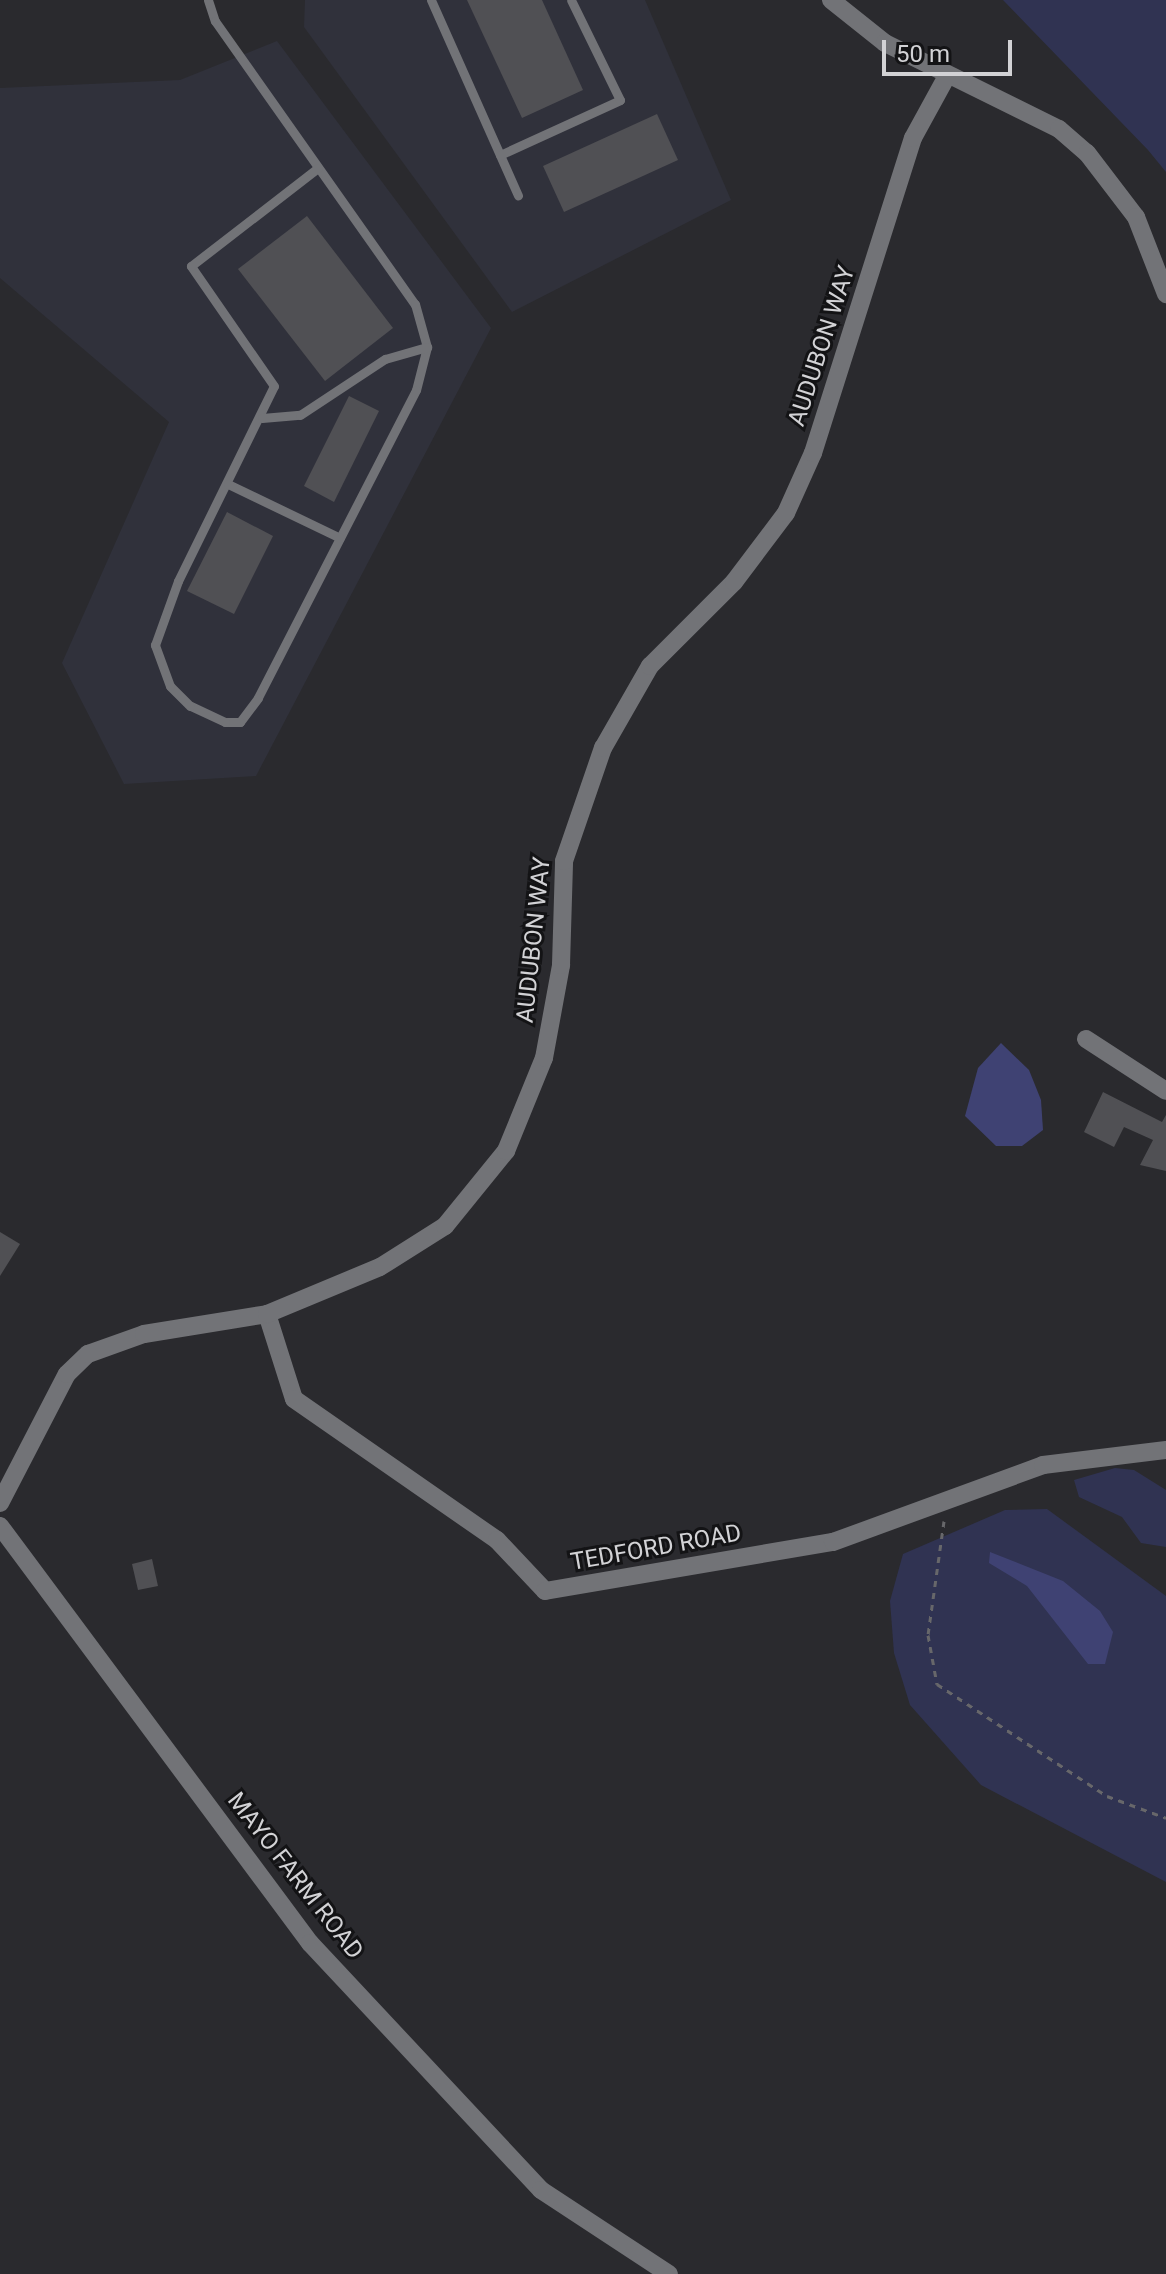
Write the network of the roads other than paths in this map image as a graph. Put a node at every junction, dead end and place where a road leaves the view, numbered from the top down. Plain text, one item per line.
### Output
1 (208, 0) edge
2 (431, 0) edge
3 (571, 0) edge
4 (831, 0) edge
5 (947, 76) junction
6 (500, 155) junction
7 (318, 168) junction
8 (518, 195) dead end
9 (1166, 294) edge
10 (427, 347) junction
11 (262, 418) junction
12 (228, 484) junction
13 (340, 538) junction
14 (1086, 1039) dead end
15 (1166, 1091) edge
16 (267, 1314) junction
17 (1166, 1450) edge
18 (0, 1503) edge
19 (0, 1526) edge
20 (669, 2274) edge

1 - 7 lane
2 - 6 lane
3 - 6 lane
4 - 5 street
5 - 9 street
5 - 16 street, AUDUBON WAY
6 - 8 lane
7 - 10 lane
7 - 11 lane
10 - 11 lane
10 - 13 lane
11 - 12 lane
12 - 13 lane
12 - 13 lane
14 - 15 street
16 - 17 street, TEDFORD ROAD
16 - 18 street, AUDUBON WAY
19 - 20 street, MAYO FARM ROAD

